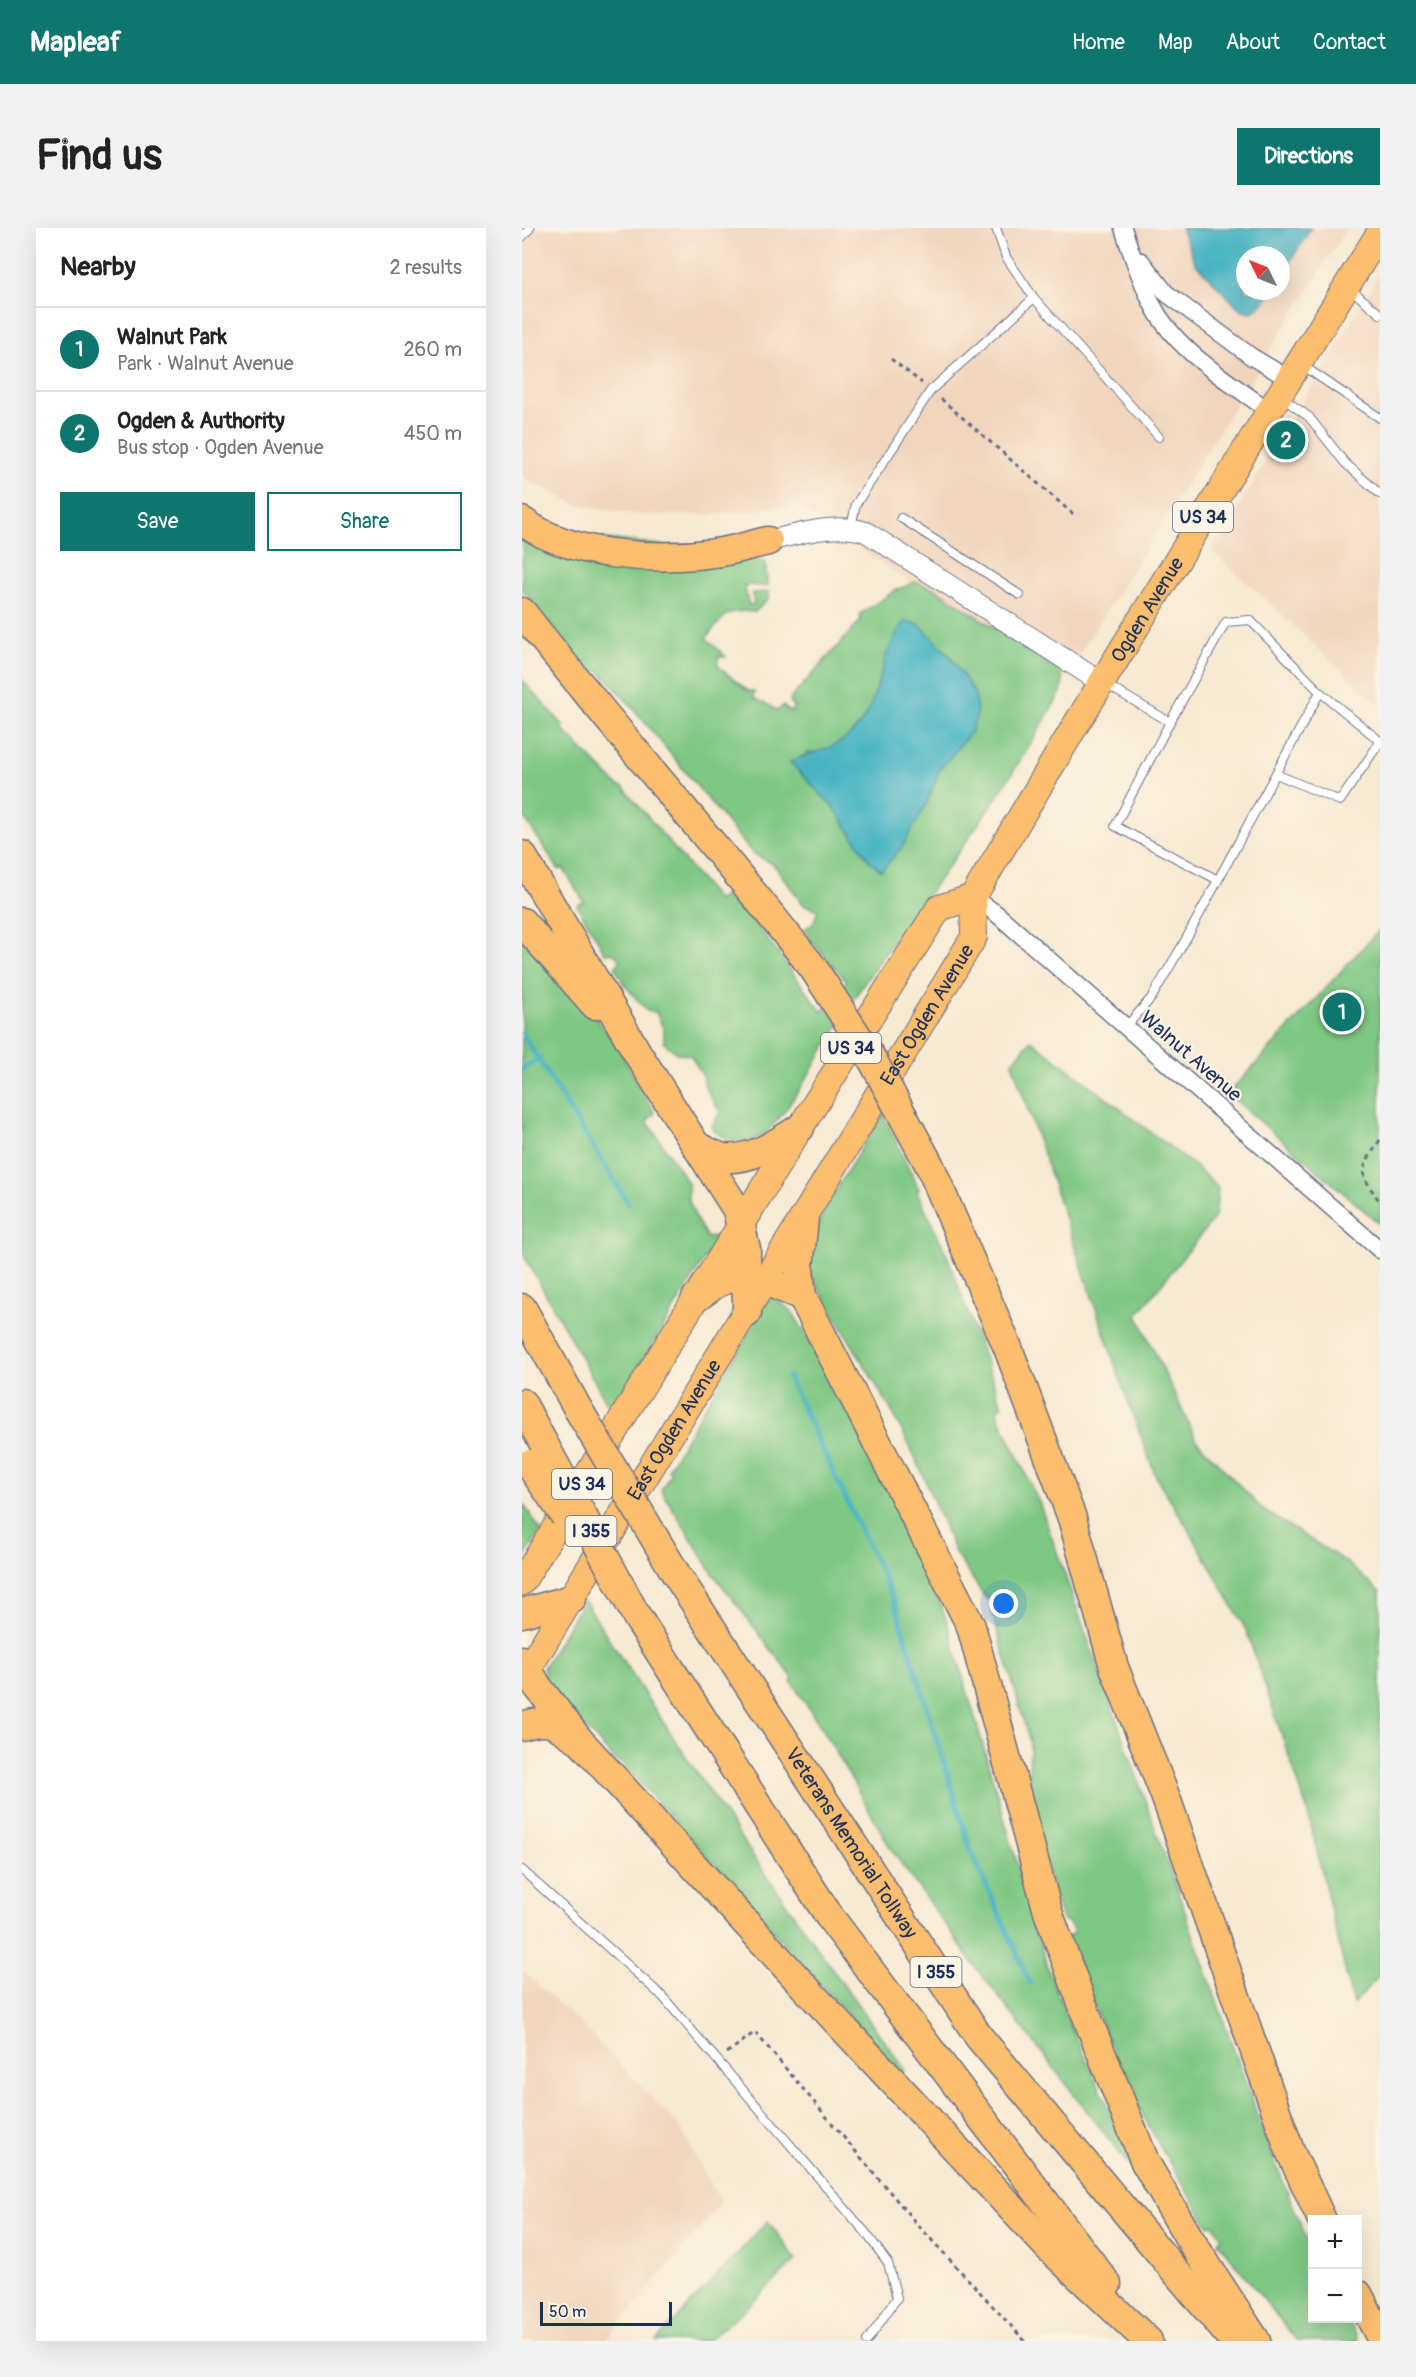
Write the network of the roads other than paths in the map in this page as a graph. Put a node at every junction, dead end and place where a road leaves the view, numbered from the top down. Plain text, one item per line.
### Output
1 (530, 228) edge
2 (996, 228) edge
3 (1123, 228) edge
4 (522, 237) edge
5 (1377, 243) edge
6 (1129, 247) junction
7 (1347, 285) junction
8 (1034, 298) junction
9 (1380, 314) edge
10 (1284, 387) junction
11 (1380, 418) edge
12 (1159, 437) dead end
13 (1380, 494) edge
14 (901, 518) dead end
15 (522, 521) edge
16 (851, 527) junction
17 (768, 541) joint
18 (1020, 595) dead end
19 (522, 612) edge
20 (522, 633) edge
21 (1102, 682) junction
22 (1320, 692) junction
23 (595, 705) junction
24 (1170, 722) junction
25 (1380, 741) edge
26 (1276, 774) junction
27 (522, 855) edge
28 (1218, 880) junction
29 (973, 897) junction
30 (522, 922) edge
31 (1126, 1027) junction
32 (638, 1054) junction
33 (801, 1128) junction
34 (698, 1147) junction
35 (804, 1219) junction
36 (741, 1224) junction
37 (1380, 1250) edge
38 (756, 1277) junction
39 (802, 1296) junction
40 (696, 1298) junction
41 (522, 1308) edge
42 (747, 1313) joint
43 (522, 1403) edge
44 (532, 1454) edge
45 (522, 1582) edge
46 (572, 1599) junction
47 (522, 1613) edge
48 (524, 1670) edge
49 (522, 1726) edge
50 (579, 1740) junction
51 (522, 1870) edge
52 (1320, 2215) edge
53 (1362, 2302) edge
54 (1380, 2336) edge
55 (867, 2341) edge
56 (1150, 2341) edge
57 (1234, 2341) edge
58 (1256, 2341) edge

1 - 4 lane
2 - 8 lane
3 - 6 street
5 - 7 main road, Ogden Avenue / US 34
6 - 10 street
6 - 10 street
7 - 9 lane
7 - 10 main road, Ogden Avenue / US 34
8 - 12 lane
8 - 16 lane
10 - 11 lane
10 - 13 lane
10 - 21 main road, Ogden Avenue / US 34
14 - 18 lane
15 - 17 highway
16 - 17 street
16 - 21 street
19 - 23 highway
20 - 23 highway
21 - 24 lane
21 - 29 main road, Ogden Avenue / US 34
22 - 24 lane
22 - 25 lane
22 - 26 lane
23 - 52 highway, bridge
24 - 28 lane
25 - 26 lane
26 - 28 lane
27 - 32 highway
28 - 31 lane
29 - 31 street, Walnut Avenue
29 - 33 main road, US 34
29 - 35 main road, East Ogden Avenue / US 34
30 - 32 highway
31 - 37 street, Walnut Avenue
32 - 34 highway
33 - 34 highway
33 - 36 main road, US 34
34 - 36 highway
35 - 38 main road, East Ogden Avenue / US 34
35 - 39 highway
36 - 38 highway
36 - 40 main road, US 34
38 - 39 highway
38 - 40 highway
38 - 42 highway
39 - 58 highway
40 - 45 main road, US 34
41 - 57 highway, Veterans Memorial Tollway / I 355, bridge
42 - 46 main road, East Ogden Avenue / US 34
43 - 44 highway
44 - 56 highway, I 355, bridge
46 - 47 highway
46 - 48 main road, East Ogden Avenue / US 34
48 - 50 highway
49 - 50 highway
50 - 56 highway
51 - 55 lane
53 - 54 highway

